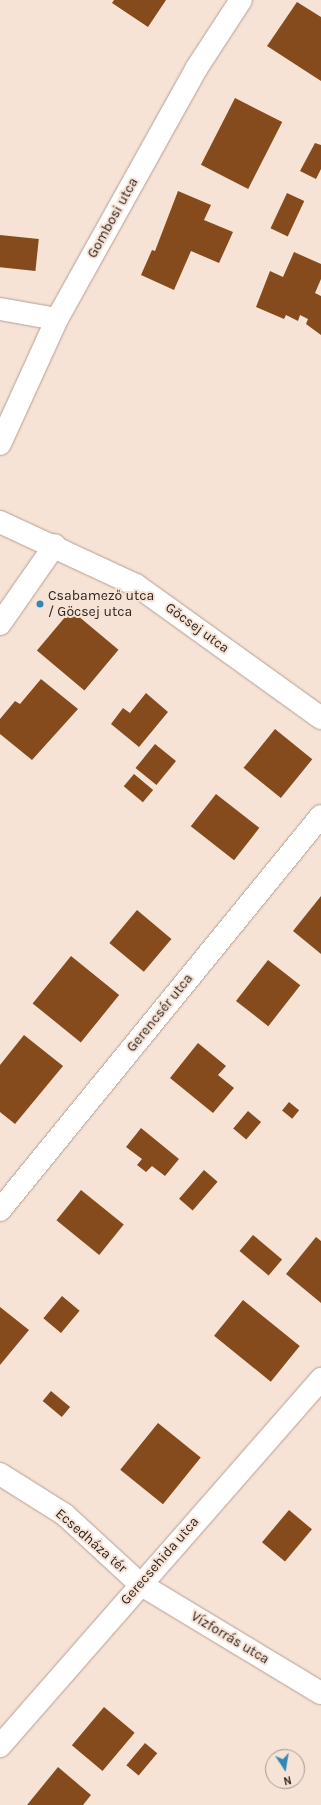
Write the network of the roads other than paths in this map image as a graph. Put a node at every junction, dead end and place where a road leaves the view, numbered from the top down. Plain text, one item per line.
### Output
1 (241, 0) edge
2 (0, 309) edge
3 (57, 319) junction
4 (0, 444) edge
5 (0, 522) edge
6 (55, 545) junction
7 (0, 624) edge
8 (321, 718) edge
9 (321, 816) edge
10 (0, 1210) edge
11 (321, 1379) edge
12 (0, 1474) edge
13 (140, 1584) junction
14 (321, 1693) edge
15 (0, 1746) edge

1 - 3 street, Gombosi utca
2 - 3 street
3 - 4 street, Gombosi utca
5 - 6 street, Göcsej utca
6 - 7 street
6 - 8 street, Göcsej utca
9 - 10 street, Gerencsér utca
11 - 13 street, Gerecsehida utca
12 - 13 street, Ecsedháza tér
13 - 14 street, Vízforrás utca
13 - 15 street, Gerecsehida utca

